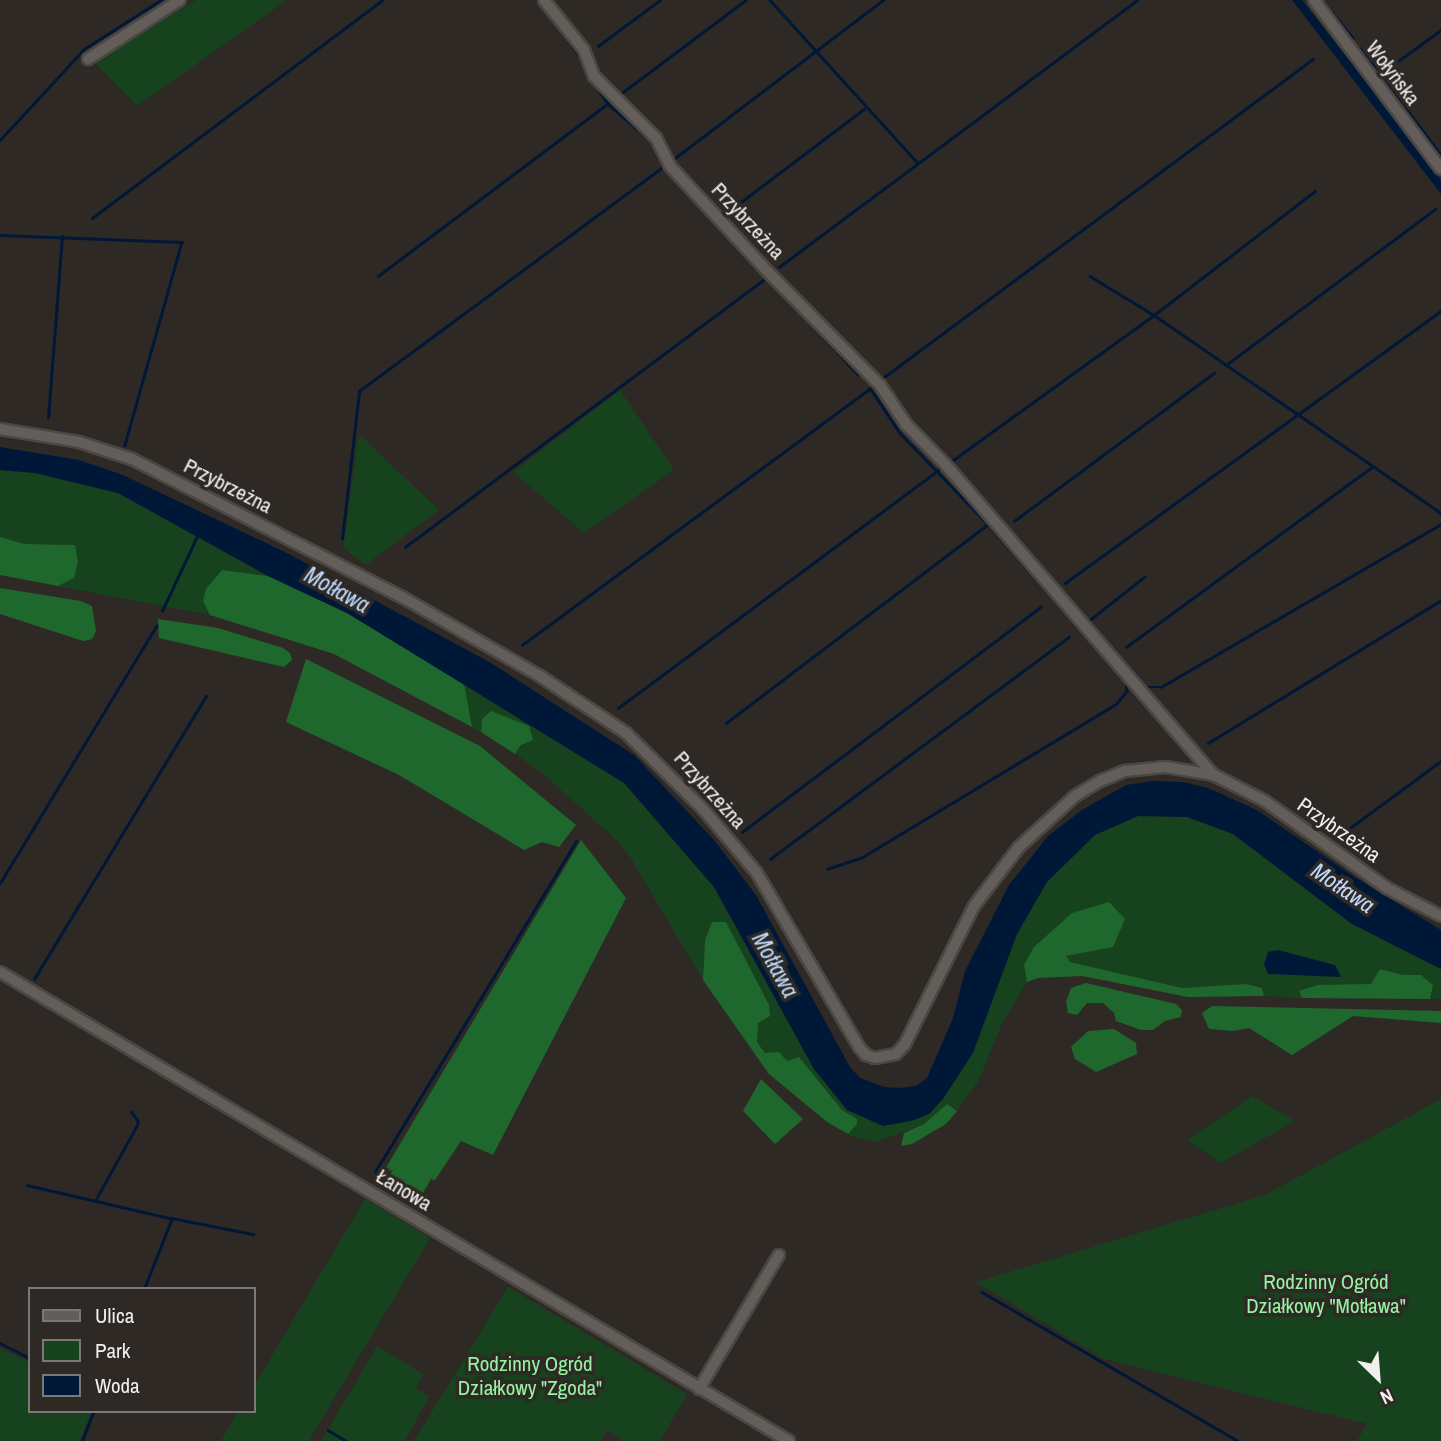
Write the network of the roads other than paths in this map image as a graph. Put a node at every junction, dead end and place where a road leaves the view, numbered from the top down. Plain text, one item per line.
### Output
1 (180, 0) edge
2 (544, 0) edge
3 (1314, 0) edge
4 (88, 59) dead end
5 (1441, 169) edge
6 (0, 429) edge
7 (1214, 775) junction
8 (1441, 916) edge
9 (0, 972) edge
10 (779, 1255) dead end
11 (699, 1389) junction
12 (789, 1441) edge

1 - 4 street
2 - 7 street, Przybrzeżna
3 - 5 street, Wołyńska
6 - 7 street, Przybrzeżna
7 - 8 street, Przybrzeżna
9 - 11 street, Łanowa
10 - 11 street
11 - 12 street, Łanowa

